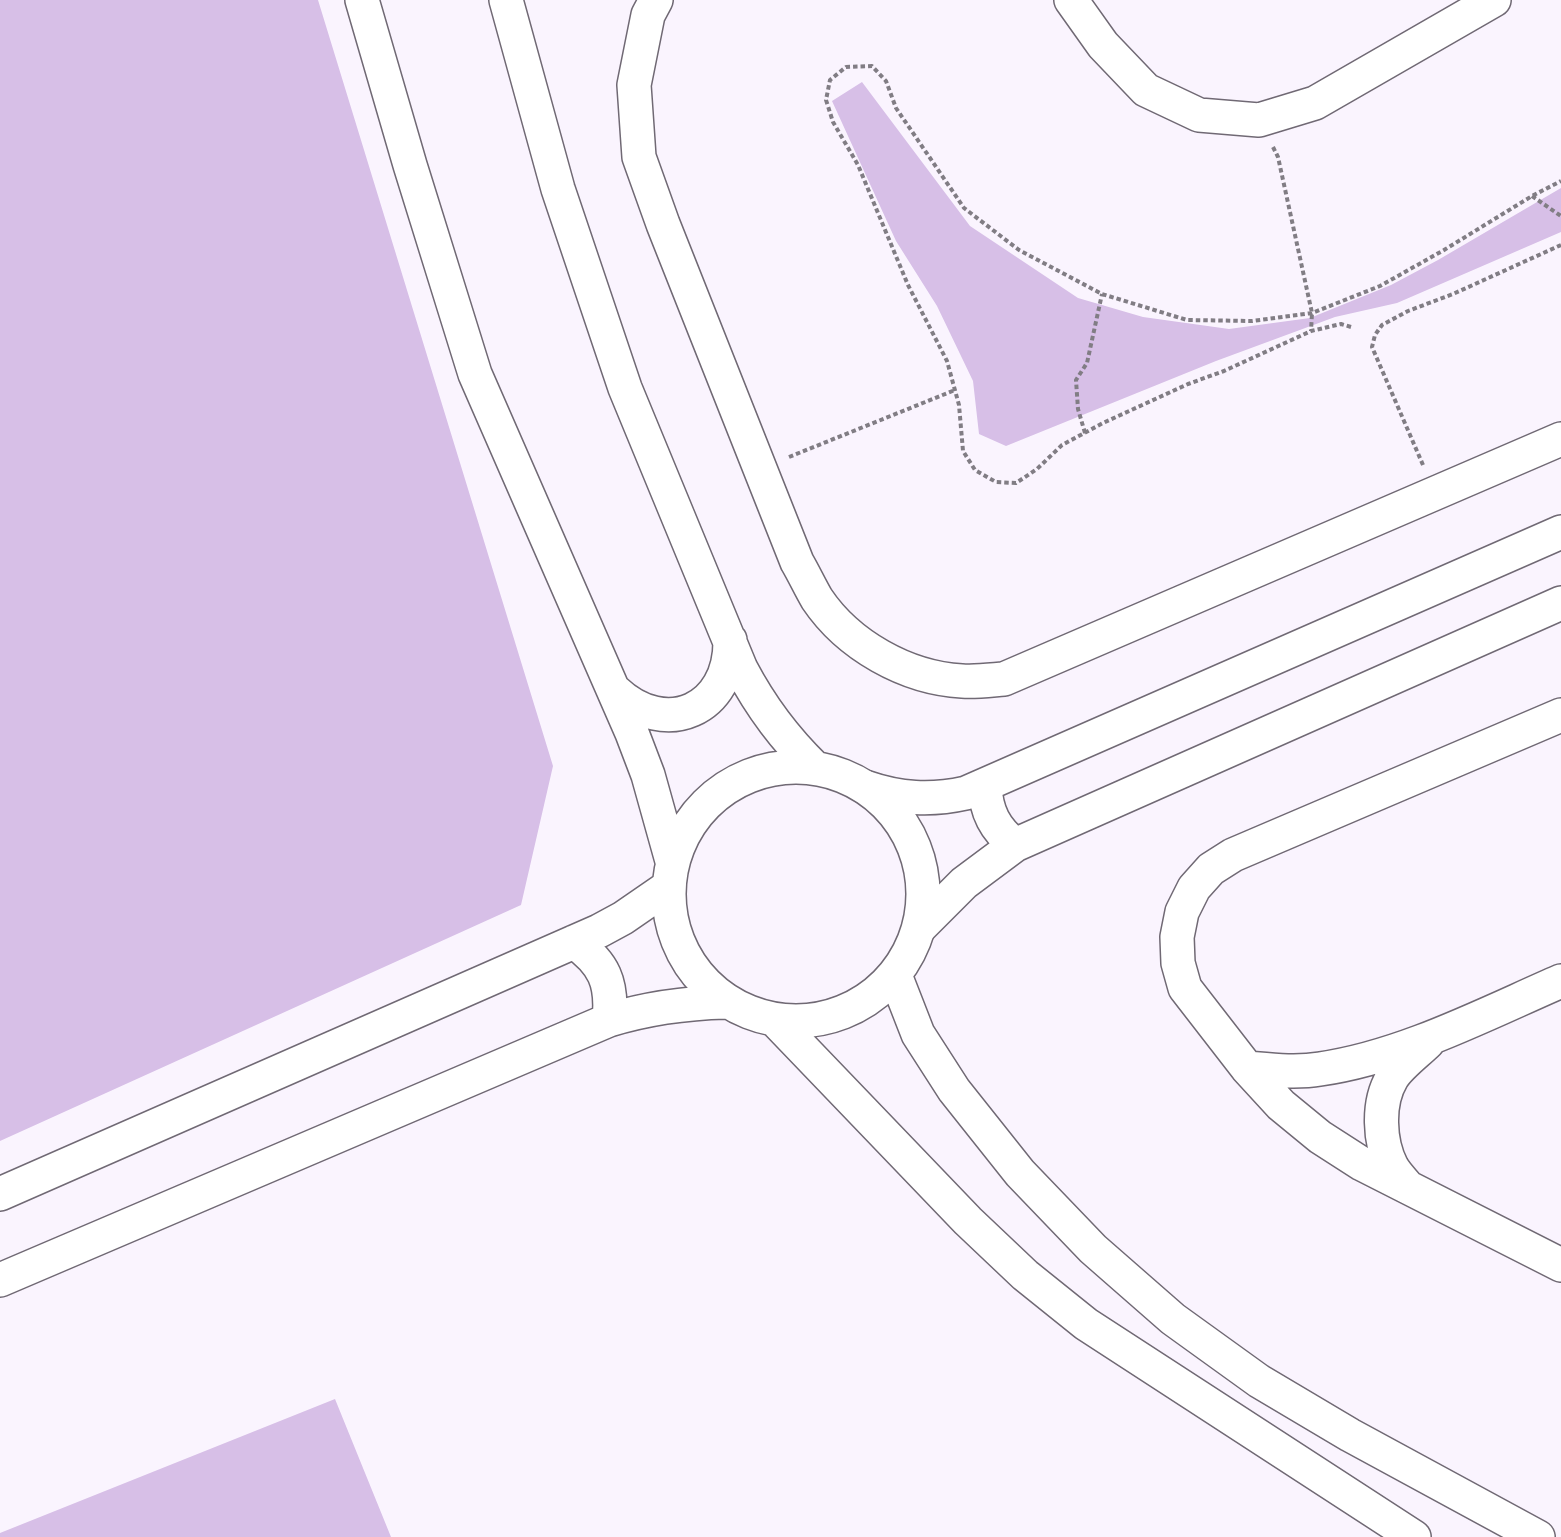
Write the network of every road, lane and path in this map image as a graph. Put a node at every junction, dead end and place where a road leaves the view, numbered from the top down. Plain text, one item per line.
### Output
1 (362, 0) edge
2 (506, 0) edge
3 (656, 0) edge
4 (1071, 0) edge
5 (1494, 0) edge
6 (1258, 120) junction
7 (1561, 181) edge
8 (1532, 196) junction
9 (1561, 216) edge
10 (1561, 245) edge
11 (1102, 294) junction
12 (1312, 313) junction
13 (1351, 327) dead end
14 (1311, 331) junction
15 (955, 390) junction
16 (1085, 433) junction
17 (1561, 439) edge
18 (760, 468) junction
19 (1435, 493) junction
20 (1561, 532) edge
21 (1561, 603) edge
22 (730, 640) junction
23 (615, 691) junction
24 (1561, 715) edge
25 (815, 768) junction
26 (985, 786) junction
27 (865, 787) junction
28 (1015, 845) junction
29 (670, 874) junction
30 (919, 928) junction
31 (574, 942) junction
32 (895, 975) junction
33 (1561, 981) edge
34 (726, 1002) junction
35 (609, 1020) junction
36 (776, 1021) junction
37 (1433, 1037) junction
38 (1247, 1068) junction
39 (1407, 1186) junction
40 (0, 1194) edge
41 (1561, 1265) edge
42 (0, 1280) edge
43 (1414, 1537) edge
44 (1538, 1537) edge

1 - 23 street
2 - 22 street
3 - 18 street
4 - 6 street
5 - 6 street
6 - 12 path
7 - 8 path
8 - 9 path
8 - 12 path
10 - 19 path
11 - 12 path
11 - 15 path
11 - 16 path
12 - 14 path
13 - 14 path
14 - 16 path
15 - 16 path
15 - 18 path
17 - 19 street
18 - 19 street
20 - 26 street
21 - 28 street
22 - 23 street
22 - 25 street
23 - 29 street
24 - 38 street
25 - 27 street
25 - 29 street
26 - 27 street
26 - 28 street
27 - 30 street
28 - 30 street
29 - 31 street
29 - 34 street
30 - 32 street
31 - 35 street
31 - 40 street
32 - 36 street
32 - 44 street
33 - 37 street
34 - 35 street
34 - 36 street
35 - 42 street
36 - 43 street
37 - 38 street
37 - 39 street
38 - 39 street
39 - 41 street

